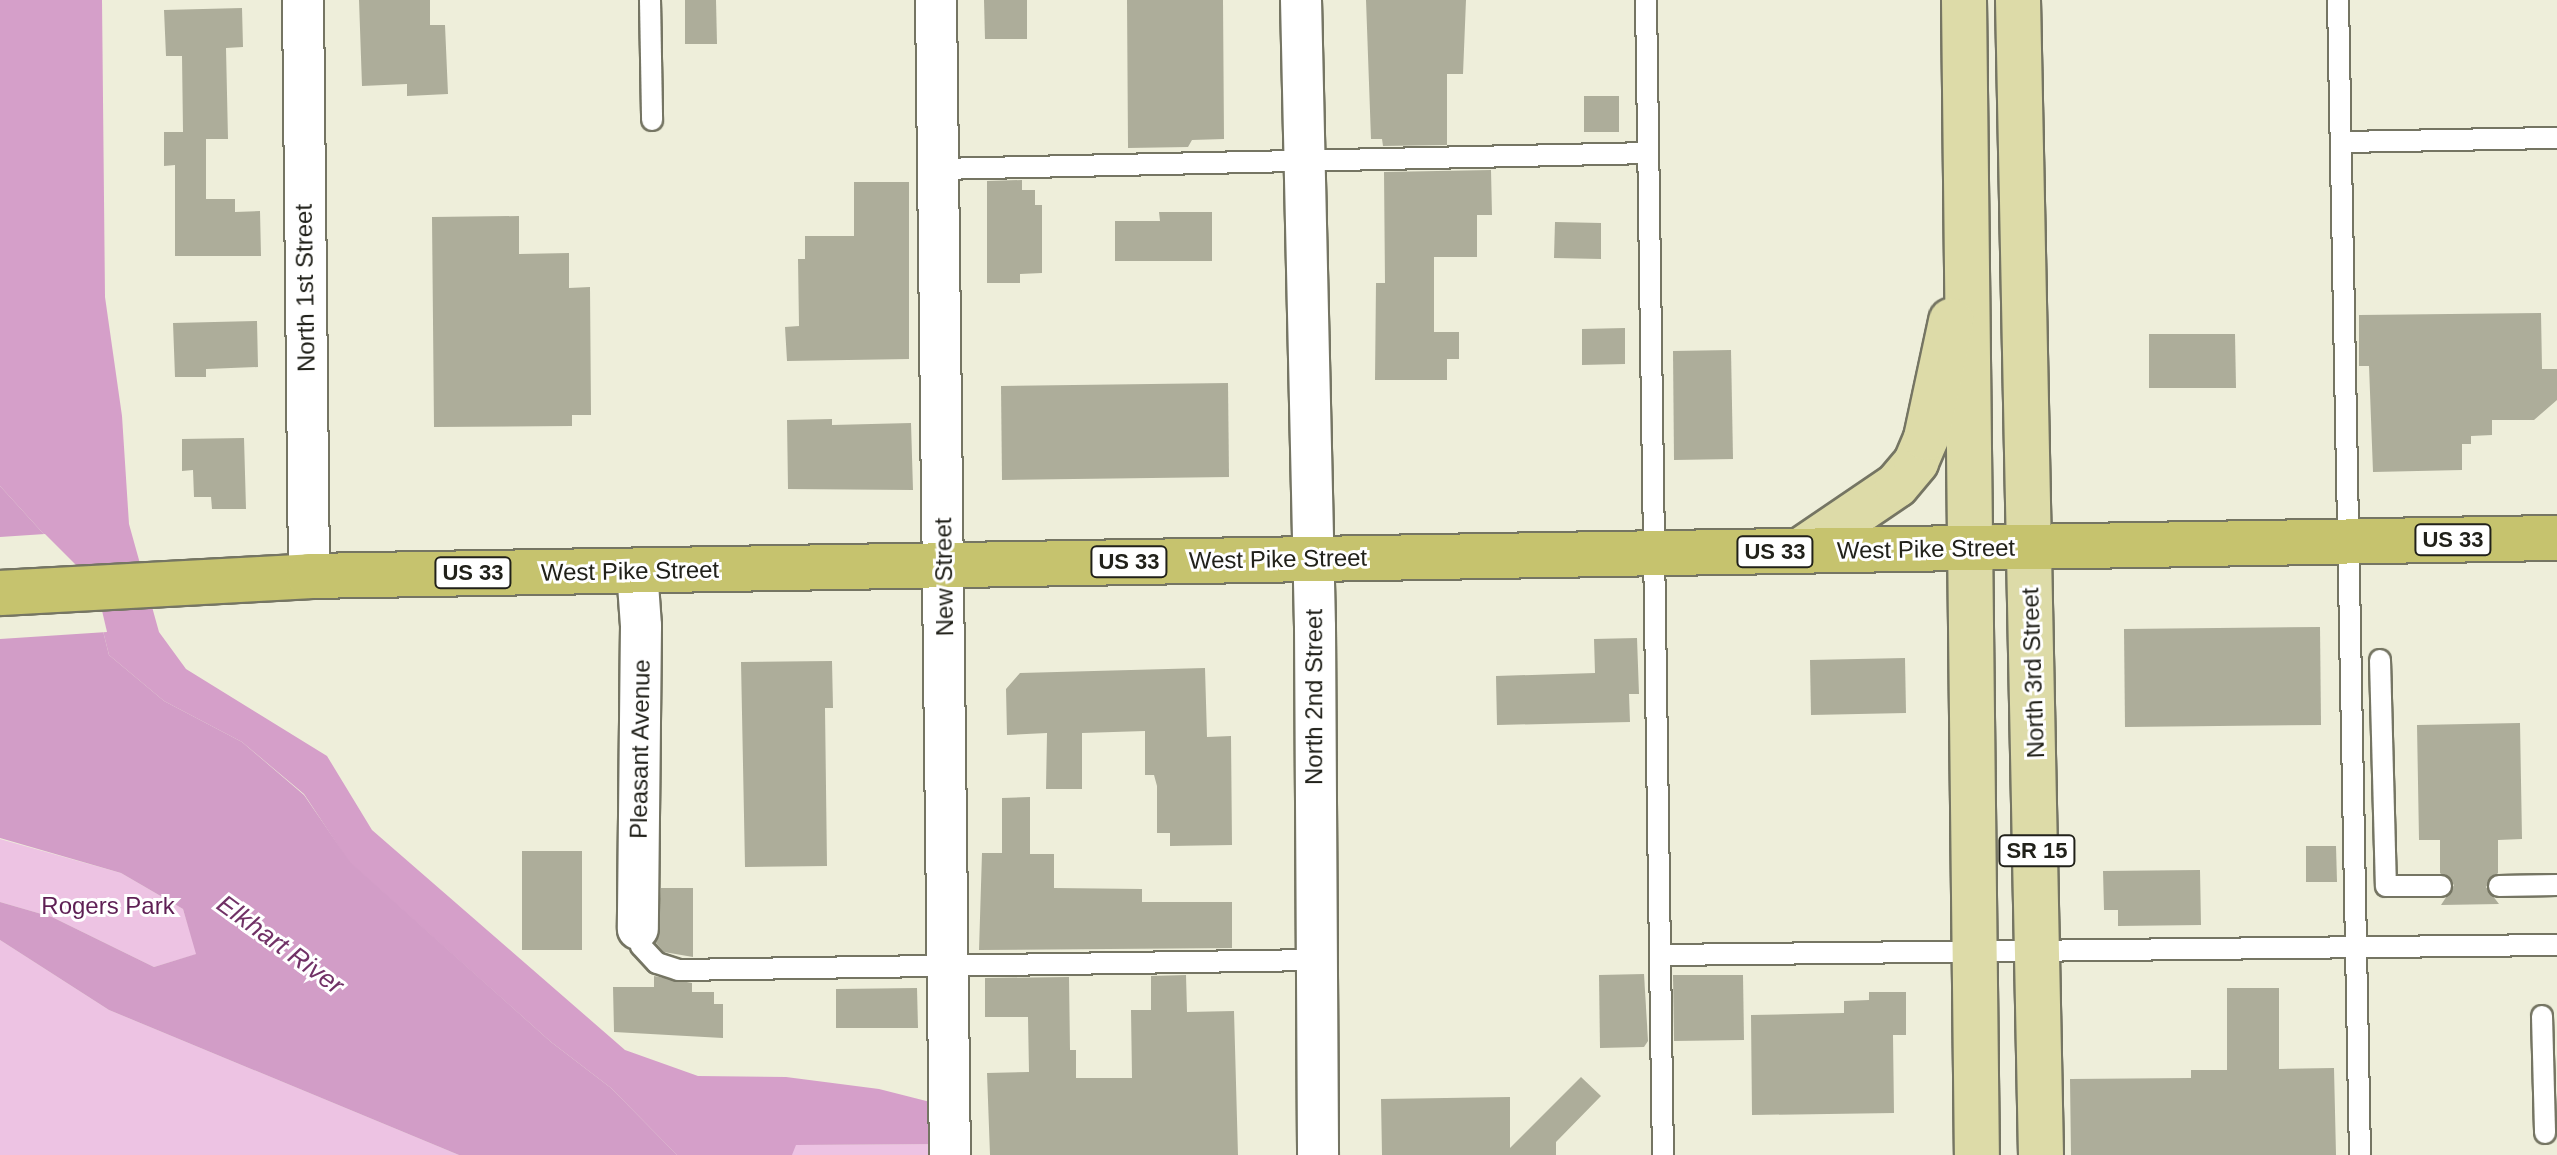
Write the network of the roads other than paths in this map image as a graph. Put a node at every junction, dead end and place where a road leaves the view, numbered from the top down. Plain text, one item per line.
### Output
1 (303, 0) edge
2 (650, 0) edge
3 (936, 0) edge
4 (1301, 0) edge
5 (1646, 0) edge
6 (1964, 0) edge
7 (2018, 0) edge
8 (2338, 0) edge
9 (652, 120) dead end
10 (2557, 138) edge
11 (2343, 142) junction
12 (1648, 153) junction
13 (1305, 161) junction
14 (939, 169) junction
15 (1966, 264) junction
16 (2557, 538) edge
17 (2349, 542) junction
18 (2030, 547) junction
19 (1969, 549) junction
20 (1800, 551) junction
21 (1655, 553) junction
22 (1313, 559) junction
23 (946, 564) junction
24 (637, 570) junction
25 (309, 576) junction
26 (0, 593) edge
27 (2380, 660) dead end
28 (2557, 885) edge
29 (2441, 886) dead end
30 (2499, 886) dead end
31 (638, 929) joint
32 (2557, 945) edge
33 (2356, 947) junction
34 (2038, 949) junction
35 (1975, 950) junction
36 (1660, 955) junction
37 (1316, 960) junction
38 (948, 968) junction
39 (2542, 1016) dead end
40 (2545, 1133) dead end
41 (950, 1155) edge
42 (1318, 1155) edge
43 (1663, 1155) edge
44 (1977, 1155) edge
45 (2041, 1155) edge
46 (2360, 1155) edge

1 - 25 street, North 1st Street
2 - 9 lane
3 - 14 street, New Street
4 - 13 street, North 2nd Street
5 - 12 lane
6 - 15 main road, SR 15
7 - 18 main road, North 3rd Street / SR 15
8 - 11 lane
10 - 11 lane
11 - 17 lane
12 - 13 lane
12 - 21 lane
13 - 14 lane
13 - 22 street, North 2nd Street
14 - 23 street, New Street
15 - 19 main road, SR 15
15 - 20 main road
16 - 17 highway, West Pike Street / US 33
17 - 18 highway, West Pike Street / US 33
17 - 33 lane
18 - 19 highway, West Pike Street / US 33
18 - 34 main road, North 3rd Street / SR 15
19 - 20 highway, West Pike Street / US 33
19 - 35 main road, SR 15
20 - 21 highway, West Pike Street / US 33
21 - 22 highway, West Pike Street / US 33
21 - 36 lane
22 - 23 highway, West Pike Street / US 33
22 - 37 street, North 2nd Street
23 - 24 highway, West Pike Street / US 33
23 - 38 street, New Street
24 - 25 highway, West Pike Street / US 33
24 - 31 street, Pleasant Avenue
25 - 26 highway, West Pike Street / US 33
27 - 29 lane
28 - 30 lane
31 - 38 lane
32 - 33 lane
33 - 34 lane
33 - 46 lane
34 - 35 lane
34 - 45 main road, North 3rd Street / SR 15
35 - 36 lane
35 - 44 main road, SR 15
36 - 43 lane
37 - 38 lane
37 - 42 street, North 2nd Street
38 - 41 street, New Street
39 - 40 lane

